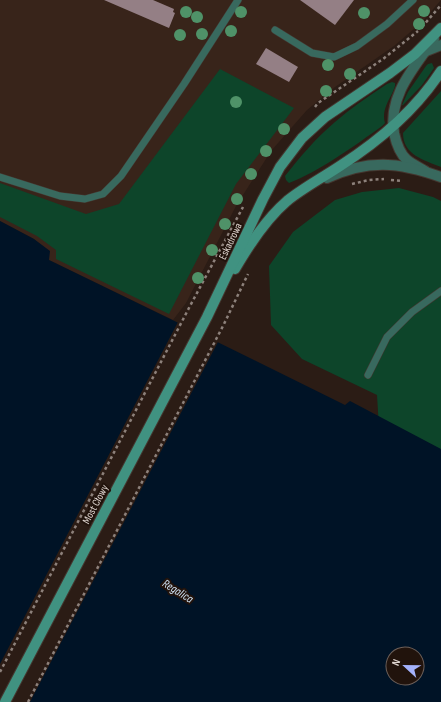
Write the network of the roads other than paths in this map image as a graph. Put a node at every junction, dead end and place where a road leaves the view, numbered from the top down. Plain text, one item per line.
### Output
1 (238, 0) edge
2 (413, 0) edge
3 (441, 28) edge
4 (275, 30) dead end
5 (441, 45) edge
6 (425, 52) junction
7 (398, 67) junction
8 (441, 71) edge
9 (393, 126) junction
10 (426, 171) junction
11 (0, 177) edge
12 (441, 177) edge
13 (307, 187) junction
14 (441, 291) edge
15 (207, 317) junction
16 (368, 376) dead end
17 (5, 702) edge

1 - 11 lane
2 - 4 lane
3 - 6 street, Eskadrowa
3 - 7 street, Eskadrowa
5 - 6 street, Eskadrowa
6 - 7 street, Eskadrowa
6 - 9 street, Eskadrowa
7 - 15 street, Eskadrowa
8 - 9 street, Eskadrowa
9 - 10 street, Eskadrowa
9 - 13 street, Eskadrowa
10 - 12 street, Eskadrowa
10 - 13 street, Eskadrowa
13 - 15 street, Eskadrowa
14 - 16 lane
15 - 17 street, Most Cłowy

